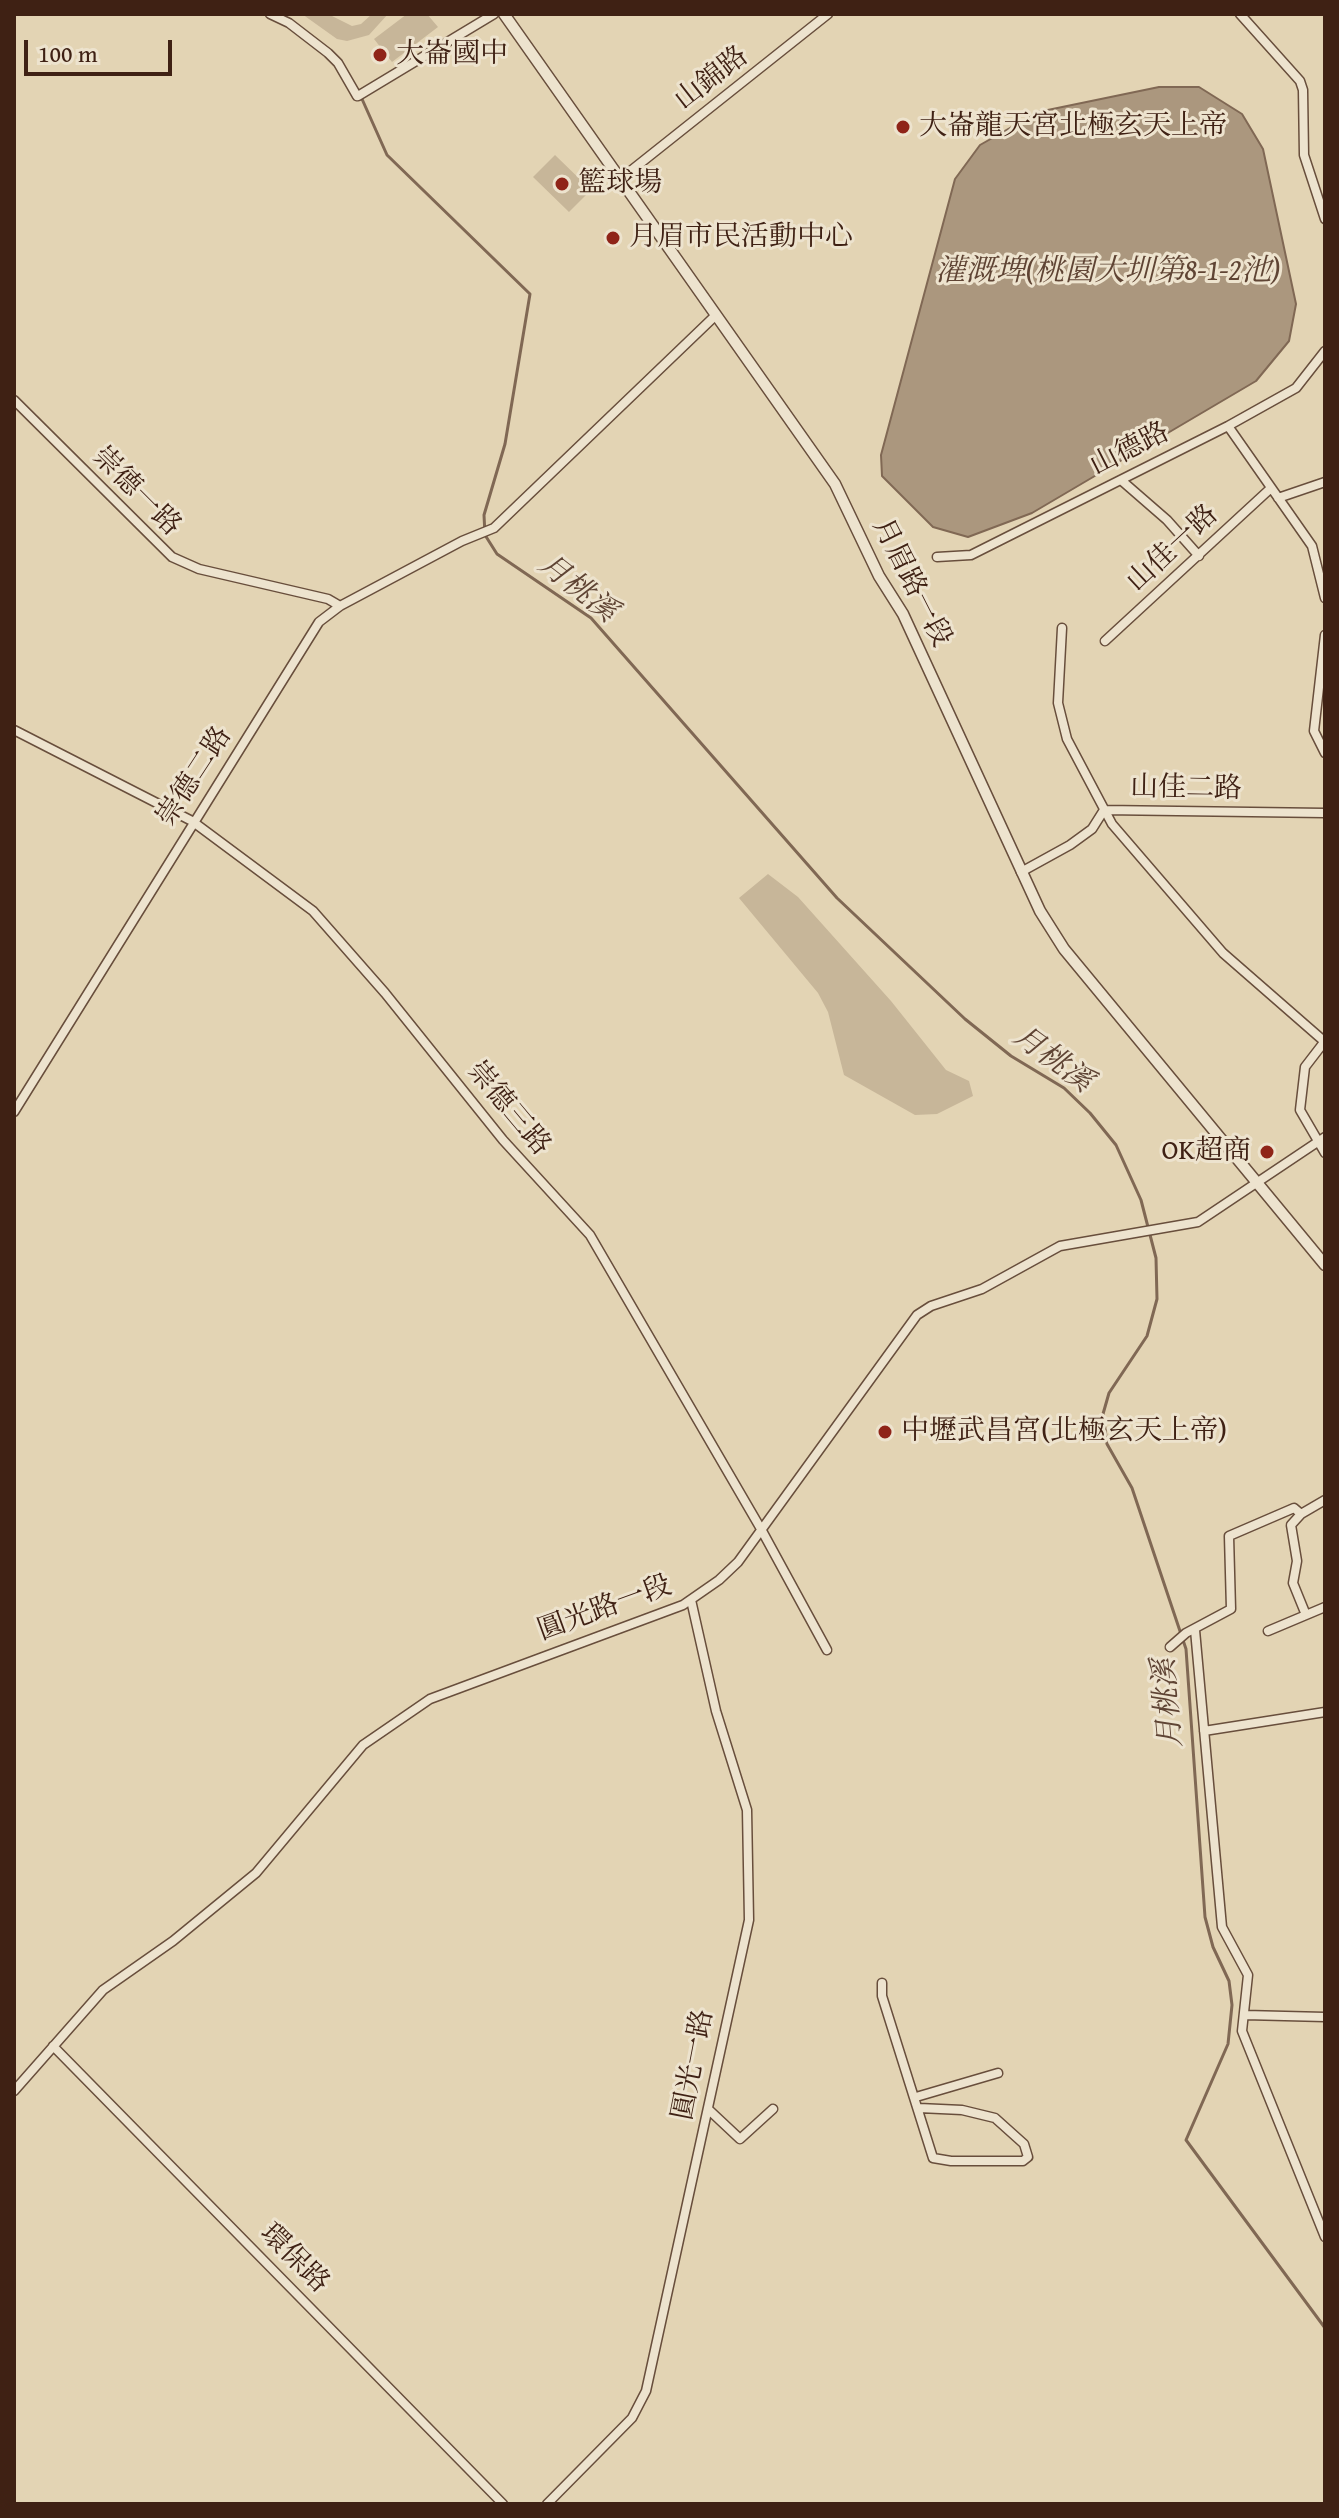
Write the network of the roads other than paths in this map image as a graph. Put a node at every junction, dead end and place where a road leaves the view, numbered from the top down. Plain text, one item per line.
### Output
1 (270, 14) edge
2 (494, 14) edge
3 (504, 14) edge
4 (828, 14) edge
5 (1240, 14) edge
6 (623, 177) junction
7 (1325, 219) edge
8 (716, 315) junction
9 (1325, 351) edge
10 (14, 400) edge
11 (1228, 426) junction
12 (1121, 480) junction
13 (1325, 482) edge
14 (1271, 488) junction
15 (1278, 498) junction
16 (1199, 556) junction
17 (937, 557) dead end
18 (1325, 598) edge
19 (340, 606) junction
20 (1062, 628) dead end
21 (1325, 635) edge
22 (1105, 641) dead end
23 (14, 730) edge
24 (1324, 747) edge
25 (1104, 810) junction
26 (1325, 813) edge
27 (192, 821) junction
28 (1021, 872) junction
29 (1325, 1041) edge
30 (14, 1112) edge
31 (1321, 1139) edge
32 (1325, 1153) edge
33 (1254, 1183) junction
34 (1325, 1265) edge
35 (1325, 1500) edge
36 (1301, 1514) junction
37 (761, 1529) junction
38 (691, 1600) junction
39 (1325, 1607) edge
40 (1306, 1615) junction
41 (1190, 1631) junction
42 (1268, 1631) dead end
43 (1170, 1647) dead end
44 (827, 1650) dead end
45 (1325, 1712) edge
46 (1204, 1731) junction
47 (882, 1983) dead end
48 (1245, 2015) junction
49 (1325, 2017) edge
50 (53, 2046) junction
51 (998, 2073) dead end
52 (14, 2091) edge
53 (916, 2097) junction
54 (919, 2108) junction
55 (708, 2109) junction
56 (773, 2109) dead end
57 (1325, 2237) edge
58 (503, 2504) edge
59 (547, 2504) edge

1 - 2 street
3 - 6 street, 月眉路一段
4 - 6 street, 山錦路
5 - 7 street
6 - 8 street, 月眉路一段
8 - 19 street, 崇德二路
8 - 28 street, 月眉路一段
9 - 11 street, 山德路
10 - 19 street, 崇德一路
11 - 12 street, 山德路
11 - 14 street
12 - 16 street
12 - 17 street, 山德路
13 - 15 street
14 - 15 street
14 - 16 street, 山佳一路
15 - 18 street
16 - 22 street, 山佳一路
19 - 27 street, 崇德二路
20 - 25 street
21 - 24 street
23 - 27 street, 崇德三路
25 - 26 street, 山佳二路
25 - 28 street, 山佳二路
25 - 29 street
27 - 30 street, 崇德二路
27 - 37 street, 崇德三路
28 - 33 street, 月眉路一段
29 - 31 street
31 - 32 street
31 - 33 street, 圓光路一段
33 - 34 street, 月眉路一段
33 - 37 street, 圓光路一段
35 - 36 street
36 - 40 street
36 - 41 street
37 - 38 street, 圓光路一段
37 - 44 street, 崇德三路
38 - 50 street, 圓光路一段
38 - 55 street, 圓光一路
39 - 40 street
40 - 42 street
41 - 43 street
41 - 46 street
45 - 46 street
46 - 48 street
47 - 53 street
48 - 49 street
48 - 57 street
50 - 52 street, 圓光路一段
50 - 58 street, 環保路
51 - 53 street
53 - 54 street
54 - 54 street
55 - 56 street
55 - 59 street, 圓光一路

